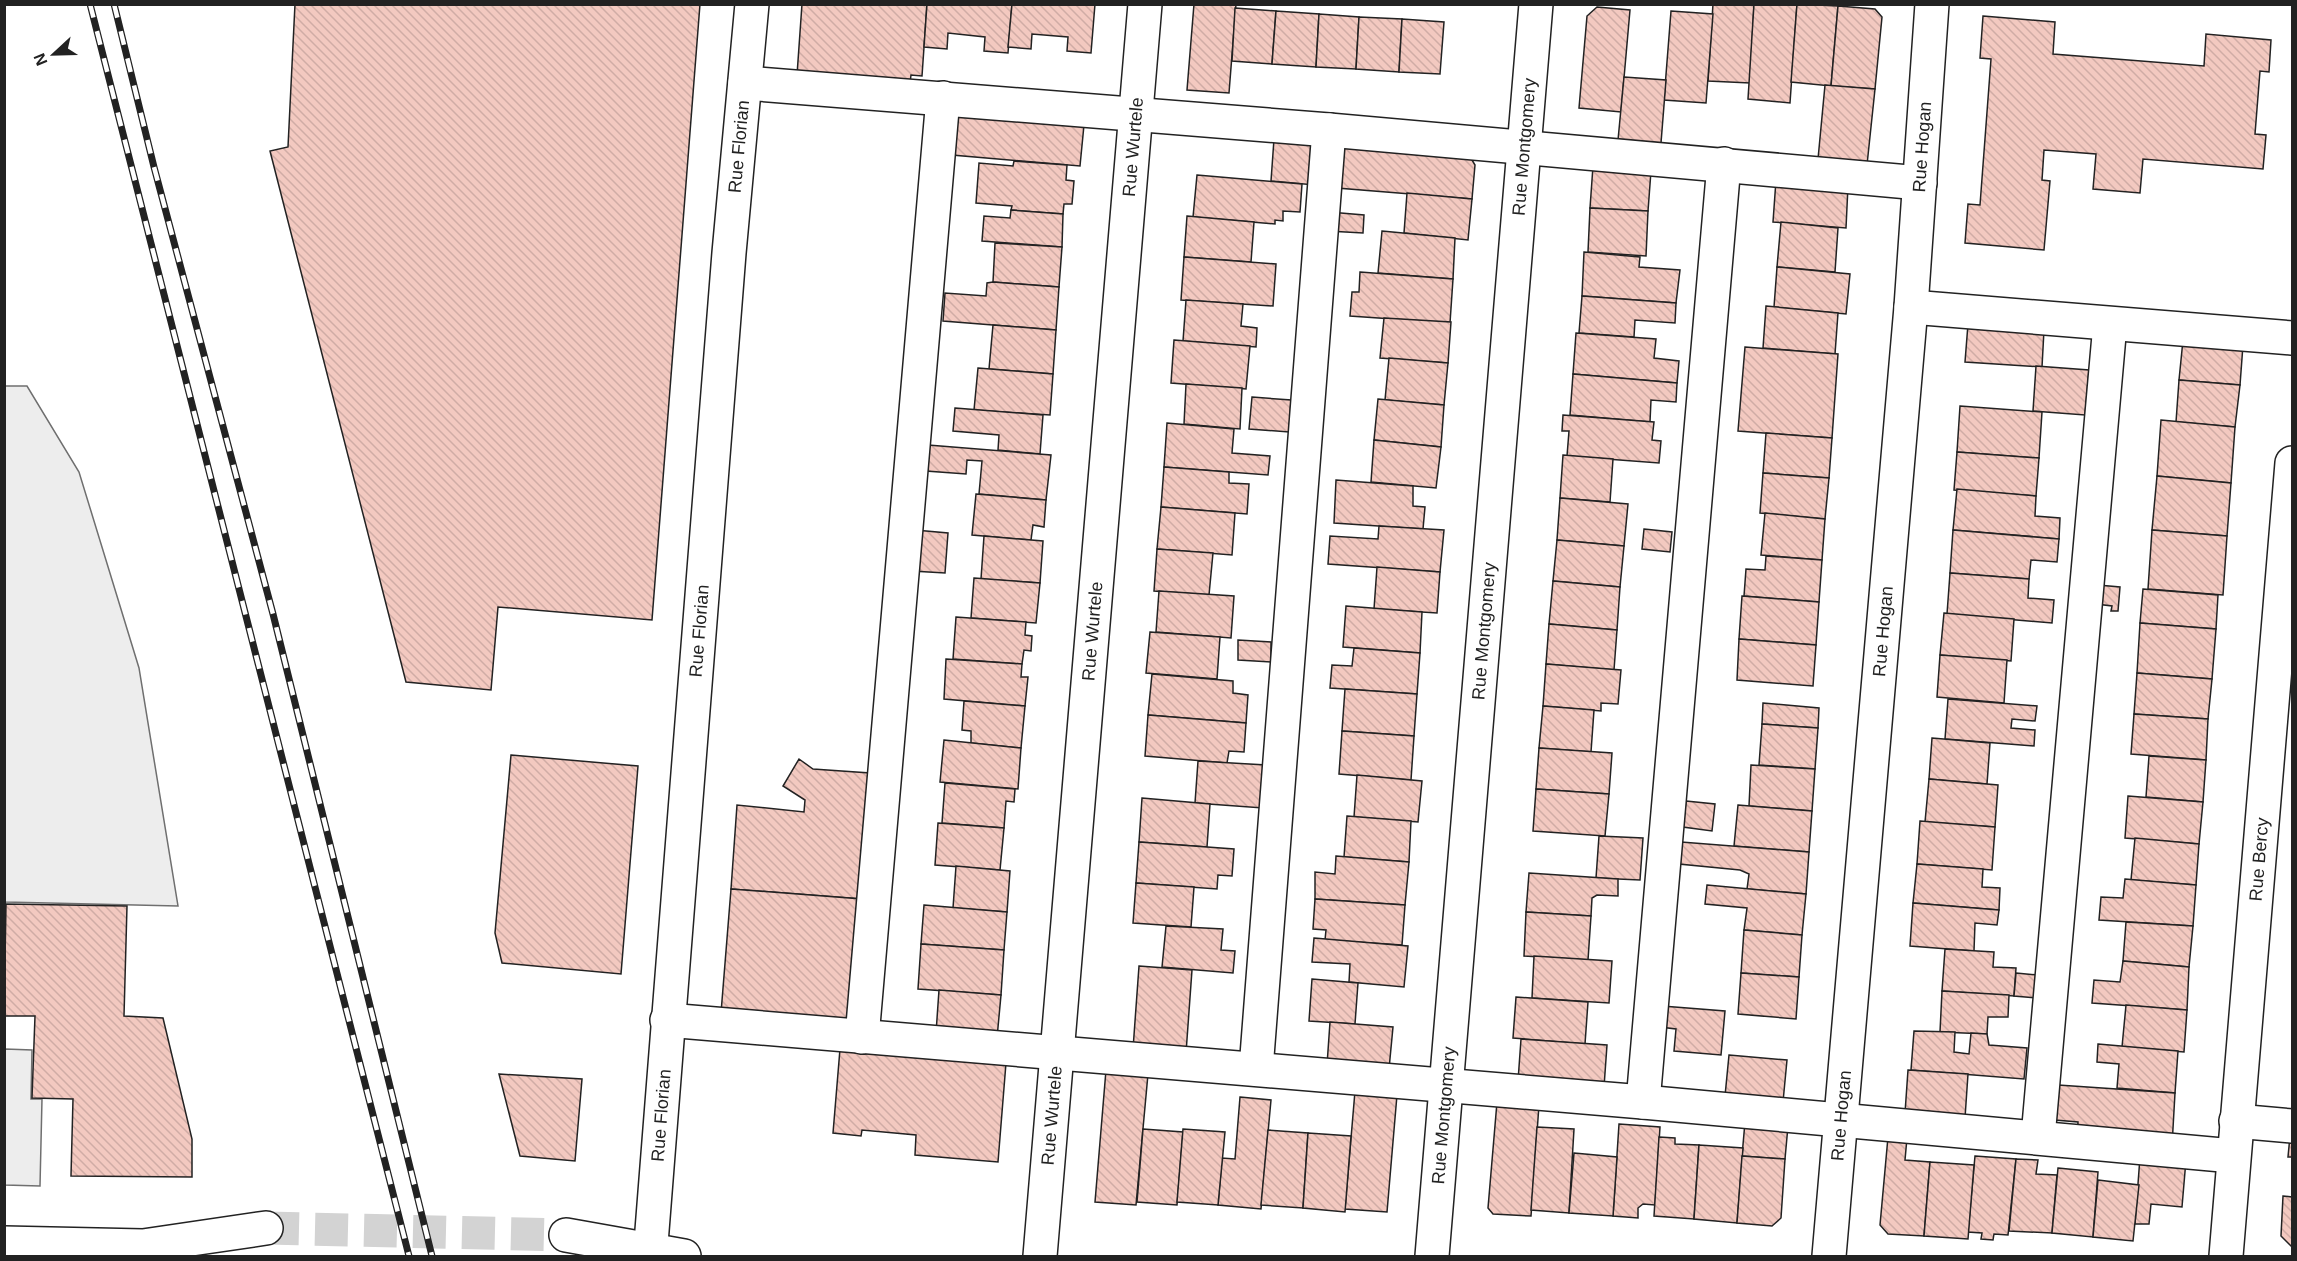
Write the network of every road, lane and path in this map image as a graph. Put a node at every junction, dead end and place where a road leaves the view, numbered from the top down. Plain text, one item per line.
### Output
1 (752, 4) edge
2 (1145, 4) edge
3 (1536, 4) edge
4 (1932, 4) edge
5 (745, 83) junction
6 (943, 98) junction
7 (1136, 115) junction
8 (1329, 130) junction
9 (1524, 147) junction
10 (1724, 164) junction
11 (1920, 183) junction
12 (1911, 307) junction
13 (2109, 324) junction
14 (2292, 338) edge
15 (2292, 463) edge
16 (667, 1020) junction
17 (862, 1037) junction
18 (1057, 1054) junction
19 (1256, 1069) junction
20 (1447, 1087) junction
21 (1643, 1102) junction
22 (1841, 1120) junction
23 (2236, 1121) junction
24 (2292, 1126) edge
25 (2038, 1137) junction
26 (2233, 1156) junction
27 (266, 1228) tunnel mouth
28 (566, 1235) tunnel mouth
29 (4, 1243) edge
30 (143, 1246) junction
31 (650, 1253) edge
32 (195, 1257) edge
33 (684, 1257) edge
34 (1040, 1257) edge
35 (1432, 1257) edge
36 (1829, 1257) edge
37 (2226, 1257) edge

1 - 5 street, Rue Florian
2 - 7 street, Rue Wurtele
3 - 9 street, Rue Montgomery
4 - 11 street, Rue Hogan
5 - 6 street
5 - 16 street, Rue Florian
6 - 7 street
6 - 17 street
7 - 8 street
7 - 18 street, Rue Wurtele
8 - 9 street
8 - 19 street
9 - 10 street
9 - 20 street, Rue Montgomery
10 - 11 street
10 - 21 street
11 - 12 street, Rue Hogan
12 - 13 street
12 - 22 street, Rue Hogan
13 - 14 street
13 - 25 street
15 - 23 street, Rue Bercy
16 - 17 street
16 - 31 street, Rue Florian
17 - 18 street
18 - 19 street
18 - 34 street, Rue Wurtele
19 - 20 street
20 - 21 street
20 - 35 street, Rue Montgomery
21 - 22 street
22 - 25 street
22 - 36 street, Rue Hogan
23 - 24 street
23 - 26 street, Rue Bercy
25 - 26 street
26 - 37 street, Rue Bercy
27 - 30 street
28 - 31 street
29 - 30 street
30 - 32 street
31 - 33 street

